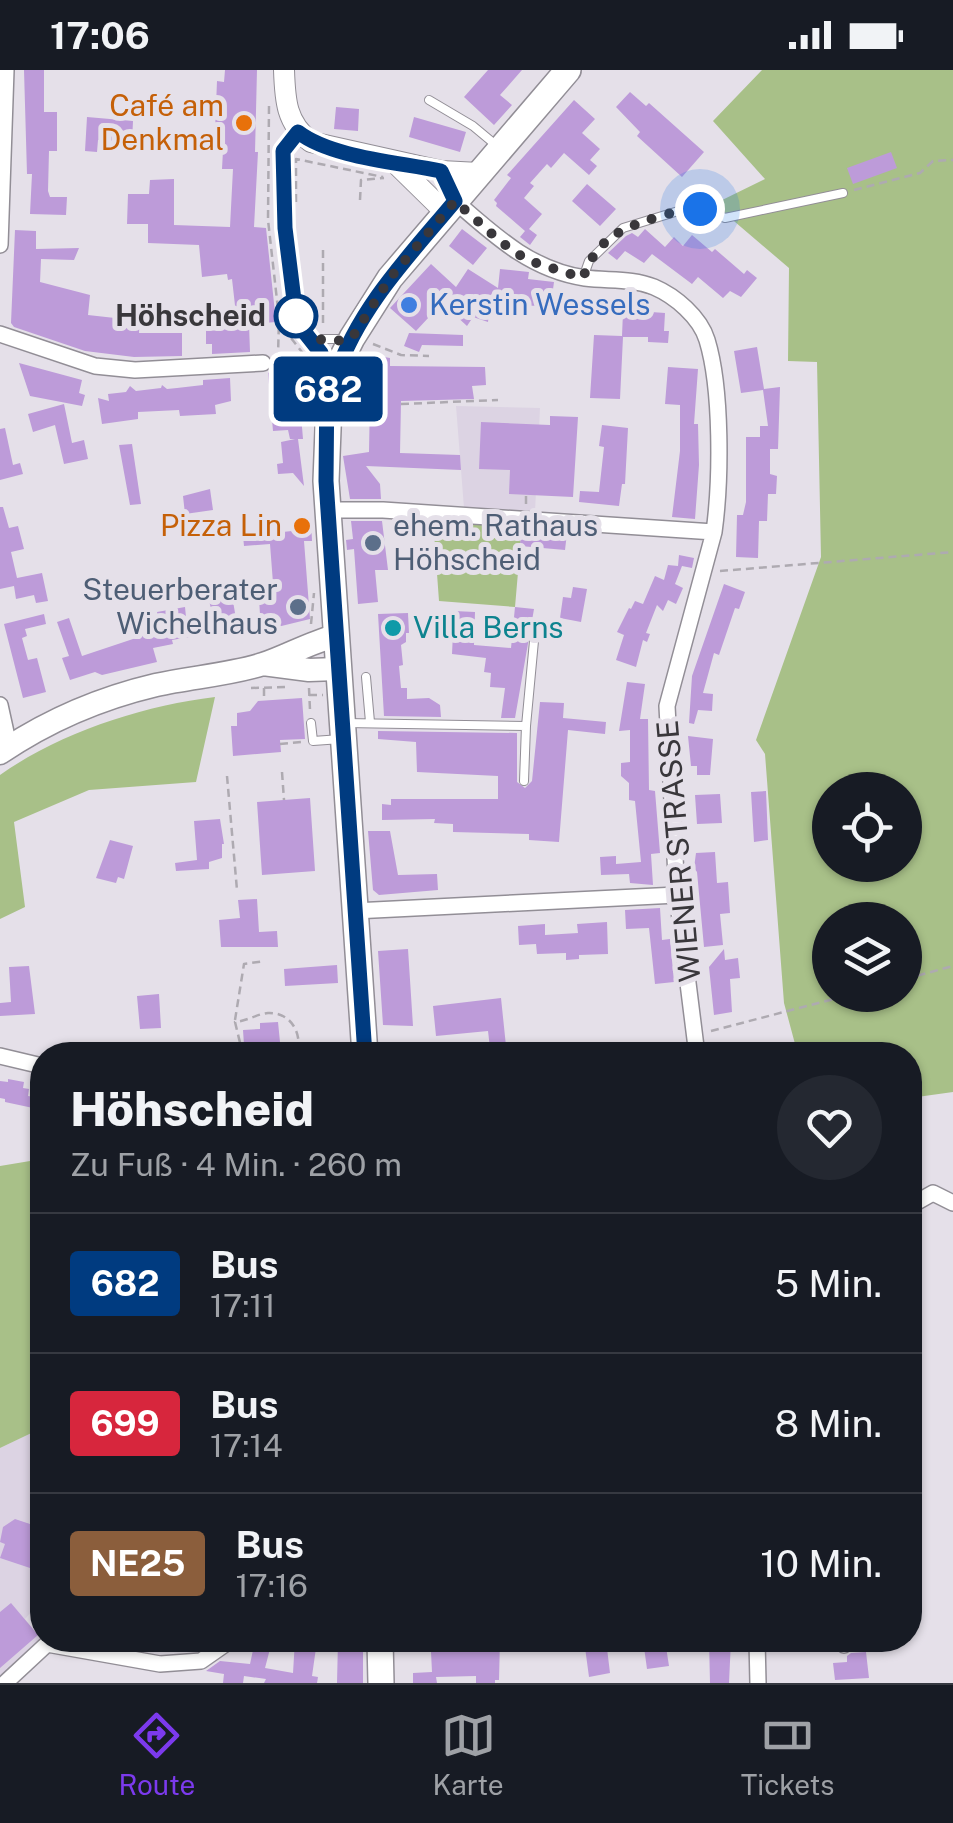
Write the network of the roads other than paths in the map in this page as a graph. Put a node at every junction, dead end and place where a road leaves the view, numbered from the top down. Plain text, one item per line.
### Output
1 (6, 70) edge
2 (284, 70) edge
3 (568, 70) edge
4 (429, 100) dead end
5 (298, 132) junction
6 (500, 149) junction
7 (441, 171) junction
8 (390, 173) junction
9 (479, 173) junction
10 (843, 193) road end
11 (450, 207) junction
12 (0, 245) edge
13 (583, 278) junction
14 (0, 334) edge
15 (314, 334) junction
16 (349, 336) junction
17 (263, 363) road end
18 (329, 404) junction
19 (328, 510) junction
20 (714, 532) junction
21 (335, 636) junction
22 (534, 640) dead end
23 (337, 669) junction
24 (263, 676) junction
25 (366, 677) dead end
26 (0, 705) edge
27 (370, 722) junction
28 (312, 723) road end
29 (526, 726) junction
30 (342, 731) junction
31 (5, 750) edge
32 (524, 781) dead end
33 (678, 894) junction
34 (354, 911) junction
35 (363, 1042) edge
36 (696, 1042) edge
37 (0, 1056) edge
38 (30, 1063) edge
39 (922, 1199) edge
40 (953, 1202) edge
41 (38, 1652) edge
42 (92, 1652) edge
43 (214, 1652) edge
44 (381, 1652) edge
45 (757, 1652) edge
46 (5, 1680) edge
47 (382, 1683) edge
48 (758, 1683) edge

1 - 12 street
2 - 5 street
3 - 6 main road
4 - 6 lane
5 - 8 street
5 - 15 lane
6 - 9 main road
7 - 8 street
7 - 9 street
7 - 11 street
8 - 11 street
9 - 11 main road
10 - 13 lane
11 - 13 street, WIENER STRASSE
11 - 16 main road
13 - 20 street, WIENER STRASSE
14 - 17 street
15 - 16 lane
15 - 18 lane
16 - 18 main road
18 - 19 main road
19 - 20 street
19 - 21 main road
20 - 33 street, WIENER STRASSE
21 - 23 main road
21 - 24 main road
22 - 29 lane
23 - 24 main road
23 - 30 main road
24 - 31 main road
25 - 27 lane
26 - 31 street
27 - 29 lane
27 - 30 lane
28 - 30 lane
29 - 32 lane
30 - 34 main road
33 - 34 street
33 - 36 street, WIENER STRASSE
34 - 35 main road
37 - 38 street
39 - 40 street
41 - 46 street
42 - 43 street
44 - 47 main road
45 - 48 street

